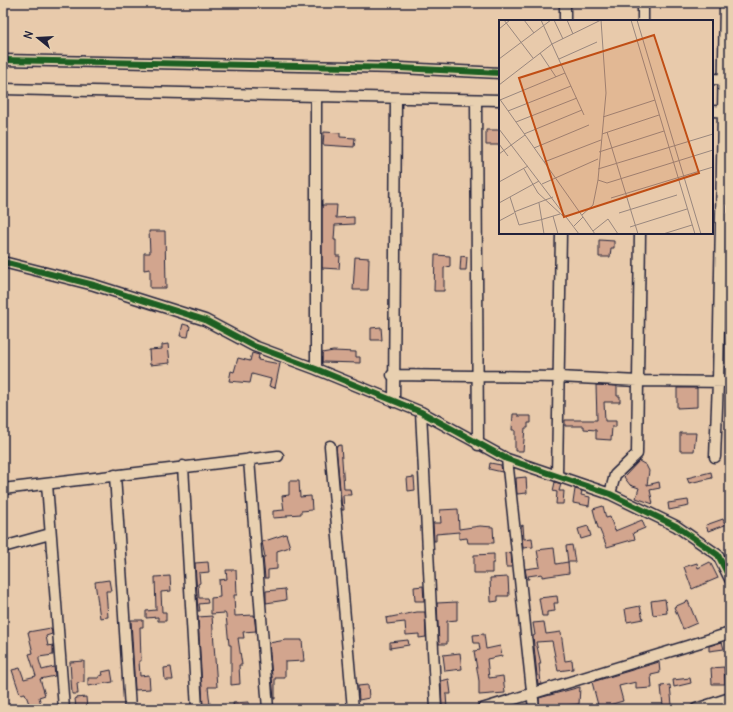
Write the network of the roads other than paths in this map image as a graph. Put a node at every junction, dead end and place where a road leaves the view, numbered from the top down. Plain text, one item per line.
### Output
1 (565, 3) edge
2 (643, 3) edge
3 (725, 3) edge
4 (565, 20) edge
5 (643, 20) edge
6 (3, 60) edge
7 (499, 73) edge
8 (713, 79) edge
9 (726, 80) edge
10 (3, 88) edge
11 (316, 96) junction
12 (396, 98) junction
13 (476, 100) junction
14 (499, 100) edge
15 (713, 111) edge
16 (726, 112) edge
17 (561, 234) edge
18 (640, 234) edge
19 (3, 262) edge
20 (316, 369) junction
21 (392, 375) junction
22 (479, 376) junction
23 (559, 378) junction
24 (638, 381) junction
25 (718, 382) junction
26 (730, 382) edge
27 (394, 402) junction
28 (421, 412) junction
29 (478, 445) junction
30 (330, 446) dead end
31 (278, 456) dead end
32 (715, 457) dead end
33 (249, 459) junction
34 (507, 459) junction
35 (183, 466) junction
36 (115, 475) junction
37 (556, 476) junction
38 (47, 484) junction
39 (3, 489) edge
40 (610, 494) junction
41 (50, 534) junction
42 (3, 547) edge
43 (730, 579) edge
44 (730, 633) edge
45 (532, 694) junction
46 (730, 698) edge
47 (709, 707) edge
48 (64, 709) edge
49 (130, 709) edge
50 (197, 709) edge
51 (268, 709) edge
52 (353, 709) edge
53 (436, 709) edge
54 (482, 709) edge
55 (534, 709) edge
56 (696, 709) edge

1 - 4 street
2 - 5 street
3 - 9 street
6 - 7 street
8 - 9 street
9 - 16 street
10 - 11 street
11 - 12 street
11 - 20 street
12 - 13 street
12 - 21 street
13 - 14 street
13 - 22 street
15 - 16 street
16 - 25 street
17 - 23 street
18 - 24 street
19 - 20 street
20 - 27 street
21 - 22 street
21 - 27 street
22 - 23 street
22 - 29 street
23 - 24 street
23 - 37 street
24 - 25 street
24 - 40 street
25 - 26 street
25 - 32 street
27 - 28 street
28 - 29 street
28 - 53 street
29 - 34 street
30 - 52 street
31 - 33 street
33 - 35 street
33 - 51 street
34 - 37 street
34 - 45 street
35 - 36 street
35 - 50 street
36 - 38 street
36 - 49 street
37 - 40 street
38 - 39 street
38 - 41 street
40 - 43 street
41 - 42 street
41 - 48 street
44 - 45 street
45 - 54 street
45 - 55 street
46 - 47 street
47 - 56 street

